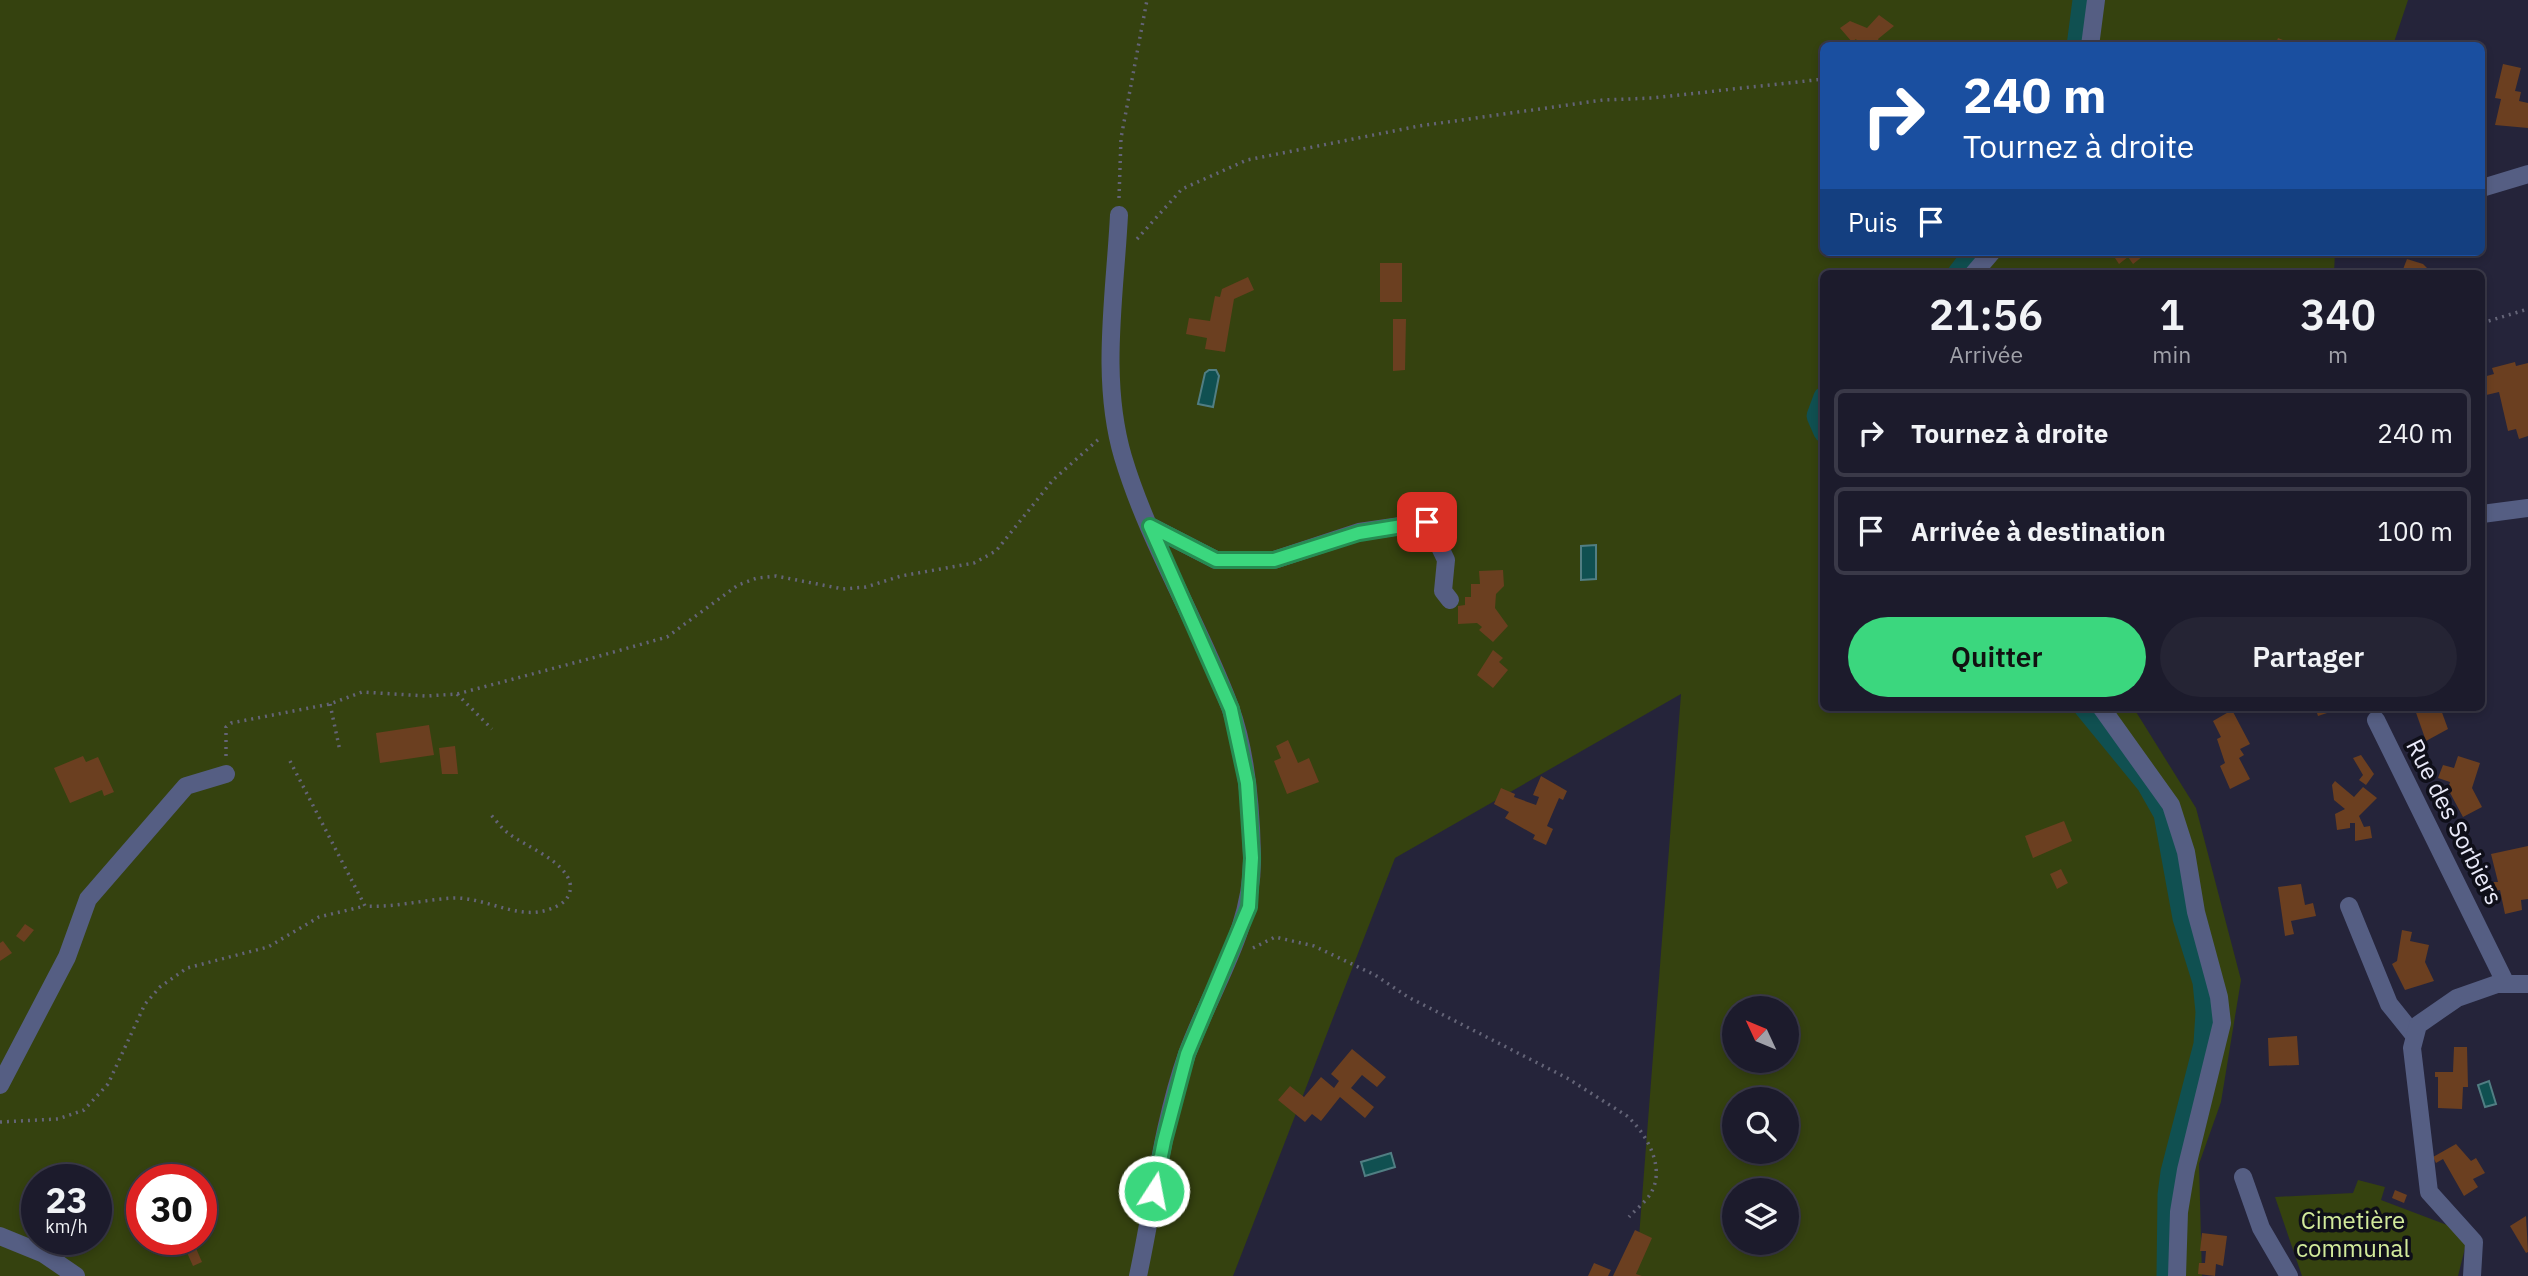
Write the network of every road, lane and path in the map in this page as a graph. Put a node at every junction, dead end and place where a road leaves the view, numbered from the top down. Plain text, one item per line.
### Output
1 (1147, 0) edge
2 (2096, 0) edge
3 (2091, 42) edge
4 (1820, 79) edge
5 (2528, 174) edge
6 (2485, 187) edge
7 (1119, 215) joint
8 (1990, 256) edge
9 (1116, 261) junction
10 (1978, 270) edge
11 (2528, 309) edge
12 (2485, 322) edge
13 (1118, 430) junction
14 (2528, 508) edge
15 (2485, 514) edge
16 (1150, 526) junction
17 (1450, 600) dead end
18 (457, 694) junction
19 (330, 704) junction
20 (2104, 711) edge
21 (2376, 720) dead end
22 (492, 729) dead end
23 (340, 751) dead end
24 (290, 761) dead end
25 (226, 774) joint
26 (490, 814) dead end
27 (365, 906) junction
28 (2349, 906) dead end
29 (1227, 962) junction
30 (2506, 984) junction
31 (2528, 984) edge
32 (2414, 1035) junction
33 (0, 1085) edge
34 (0, 1122) edge
35 (2243, 1177) dead end
36 (1629, 1217) dead end
37 (0, 1236) edge
38 (2474, 1275) edge
39 (76, 1276) edge
40 (1138, 1276) edge
41 (2177, 1276) edge
42 (2289, 1276) edge

1 - 7 path
2 - 3 street
4 - 9 path
5 - 6 street
7 - 9 street
8 - 10 street
9 - 13 street
11 - 12 path
13 - 16 street
13 - 18 path
14 - 15 street
16 - 17 street
16 - 29 street
18 - 19 path
18 - 22 path
19 - 23 path
19 - 25 path
20 - 41 street
21 - 30 street, Rue des Sorbiers
24 - 27 path
25 - 33 street
26 - 27 path
27 - 34 path
28 - 32 street
29 - 36 path
29 - 40 street
30 - 31 street
30 - 32 street
32 - 38 street
35 - 42 street
37 - 39 street

